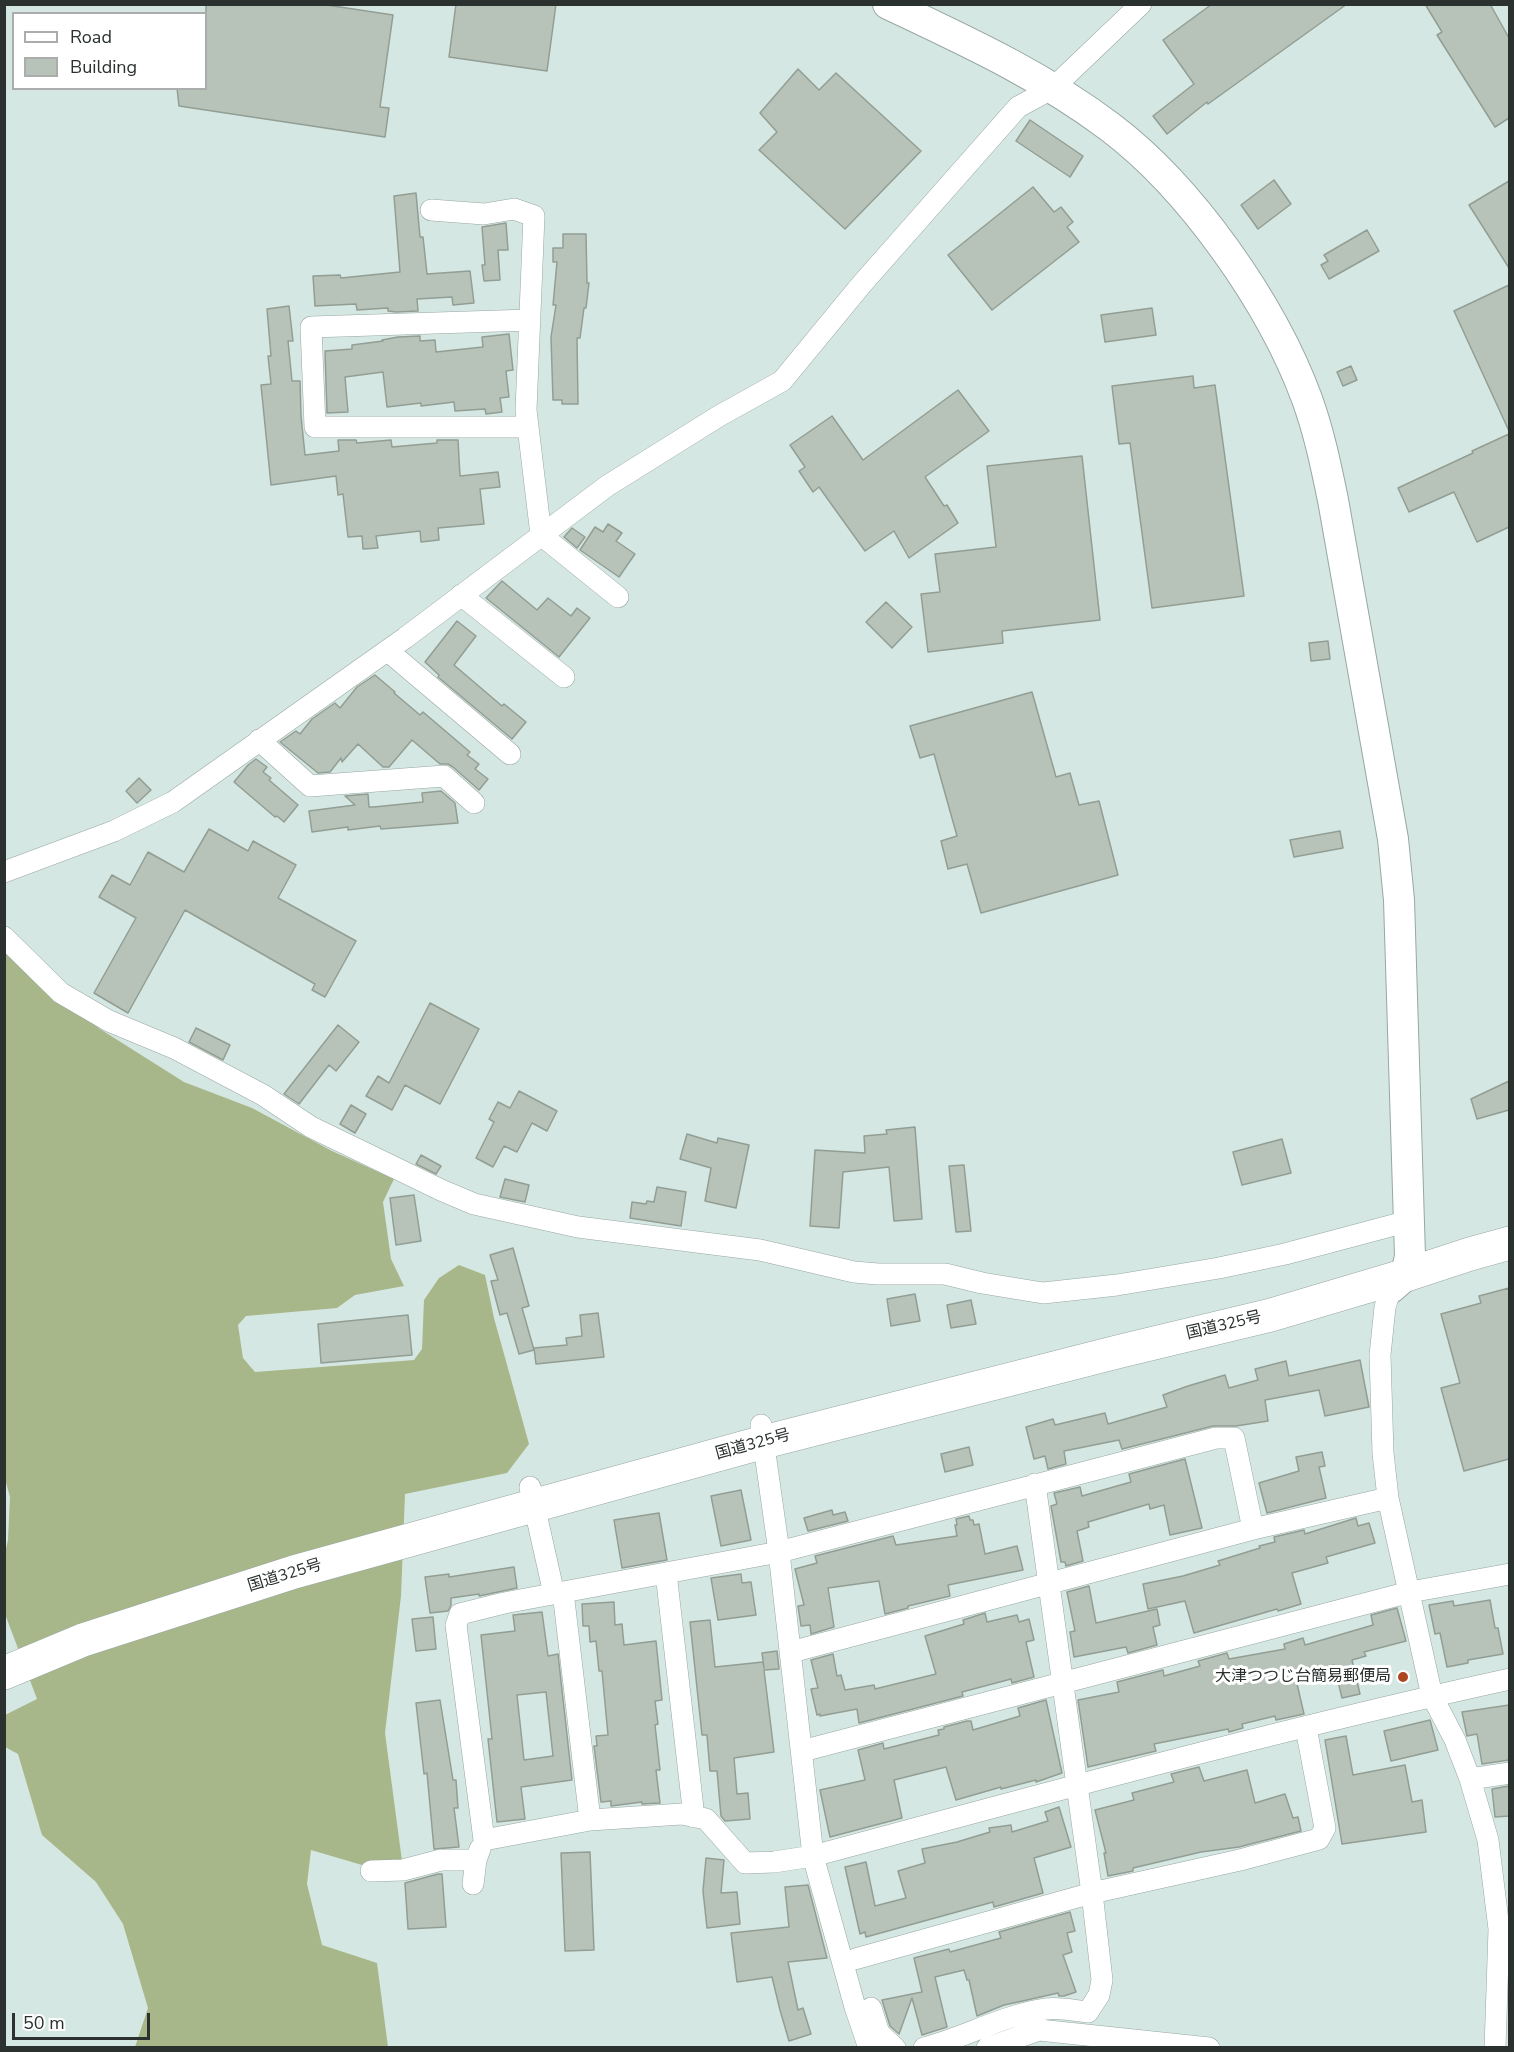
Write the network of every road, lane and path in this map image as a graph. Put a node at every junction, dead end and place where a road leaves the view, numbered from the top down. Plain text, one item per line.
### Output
1 (888, 4) edge
2 (1141, 4) edge
3 (1053, 88) junction
4 (431, 210) dead end
5 (530, 320) junction
6 (528, 427) junction
7 (541, 535) junction
8 (461, 595) junction
9 (618, 597) dead end
10 (388, 651) junction
11 (564, 677) dead end
12 (259, 740) junction
13 (510, 754) dead end
14 (474, 803) dead end
15 (4, 872) edge
16 (4, 937) edge
17 (1409, 1221) junction
18 (1509, 1227) edge
19 (1509, 1243) edge
20 (1403, 1273) junction
21 (762, 1433) junction
22 (1035, 1484) junction
23 (532, 1496) junction
24 (1388, 1498) junction
25 (1253, 1529) junction
26 (779, 1552) junction
27 (666, 1573) junction
28 (1509, 1574) edge
29 (1049, 1584) junction
30 (1410, 1592) junction
31 (558, 1593) junction
32 (4, 1648) edge
33 (790, 1652) junction
34 (4, 1672) edge
35 (1509, 1679) edge
36 (1062, 1683) junction
37 (1432, 1696) junction
38 (1306, 1728) junction
39 (802, 1751) junction
40 (1509, 1773) edge
41 (1470, 1779) junction
42 (1076, 1785) junction
43 (694, 1817) junction
44 (590, 1820) junction
45 (484, 1840) junction
46 (813, 1856) junction
47 (477, 1860) junction
48 (370, 1871) dead end
49 (473, 1884) dead end
50 (1092, 1893) junction
51 (835, 1934) junction
52 (855, 1959) junction
53 (869, 2047) edge
54 (895, 2048) edge
55 (924, 2048) edge
56 (987, 2048) edge
57 (1209, 2048) edge
58 (1495, 2048) edge

1 - 3 street
2 - 3 street
3 - 7 street
3 - 17 street
4 - 5 street
5 - 6 street
5 - 6 street
6 - 7 street
7 - 8 street
7 - 9 street
8 - 10 street
8 - 11 street
10 - 12 street
10 - 13 street
12 - 14 street
12 - 15 street
16 - 17 street
17 - 20 street
18 - 20 highway, 国道325号
19 - 20 highway, 国道325号
20 - 21 highway, 国道325号
20 - 24 street
21 - 23 highway, 国道325号
21 - 26 street
22 - 25 street
22 - 26 street
22 - 29 street
23 - 31 street
23 - 32 highway, 国道325号
23 - 34 highway, 国道325号
24 - 25 street
24 - 30 street
25 - 29 street
26 - 27 street
26 - 33 street
27 - 31 street
27 - 43 street
28 - 30 street
29 - 33 street
29 - 36 street
30 - 36 street
30 - 37 street
31 - 44 street
31 - 45 street
33 - 39 street
35 - 37 street
36 - 39 street
36 - 42 street
37 - 38 street
37 - 41 street
38 - 42 street
38 - 50 street
39 - 46 street
40 - 41 street
41 - 58 street
42 - 46 street
42 - 50 street
43 - 44 street
43 - 46 street
44 - 45 street
45 - 47 street
46 - 51 street
47 - 48 street
47 - 49 street
50 - 52 street
50 - 55 street
51 - 52 street
51 - 53 street
52 - 54 street
56 - 57 street

